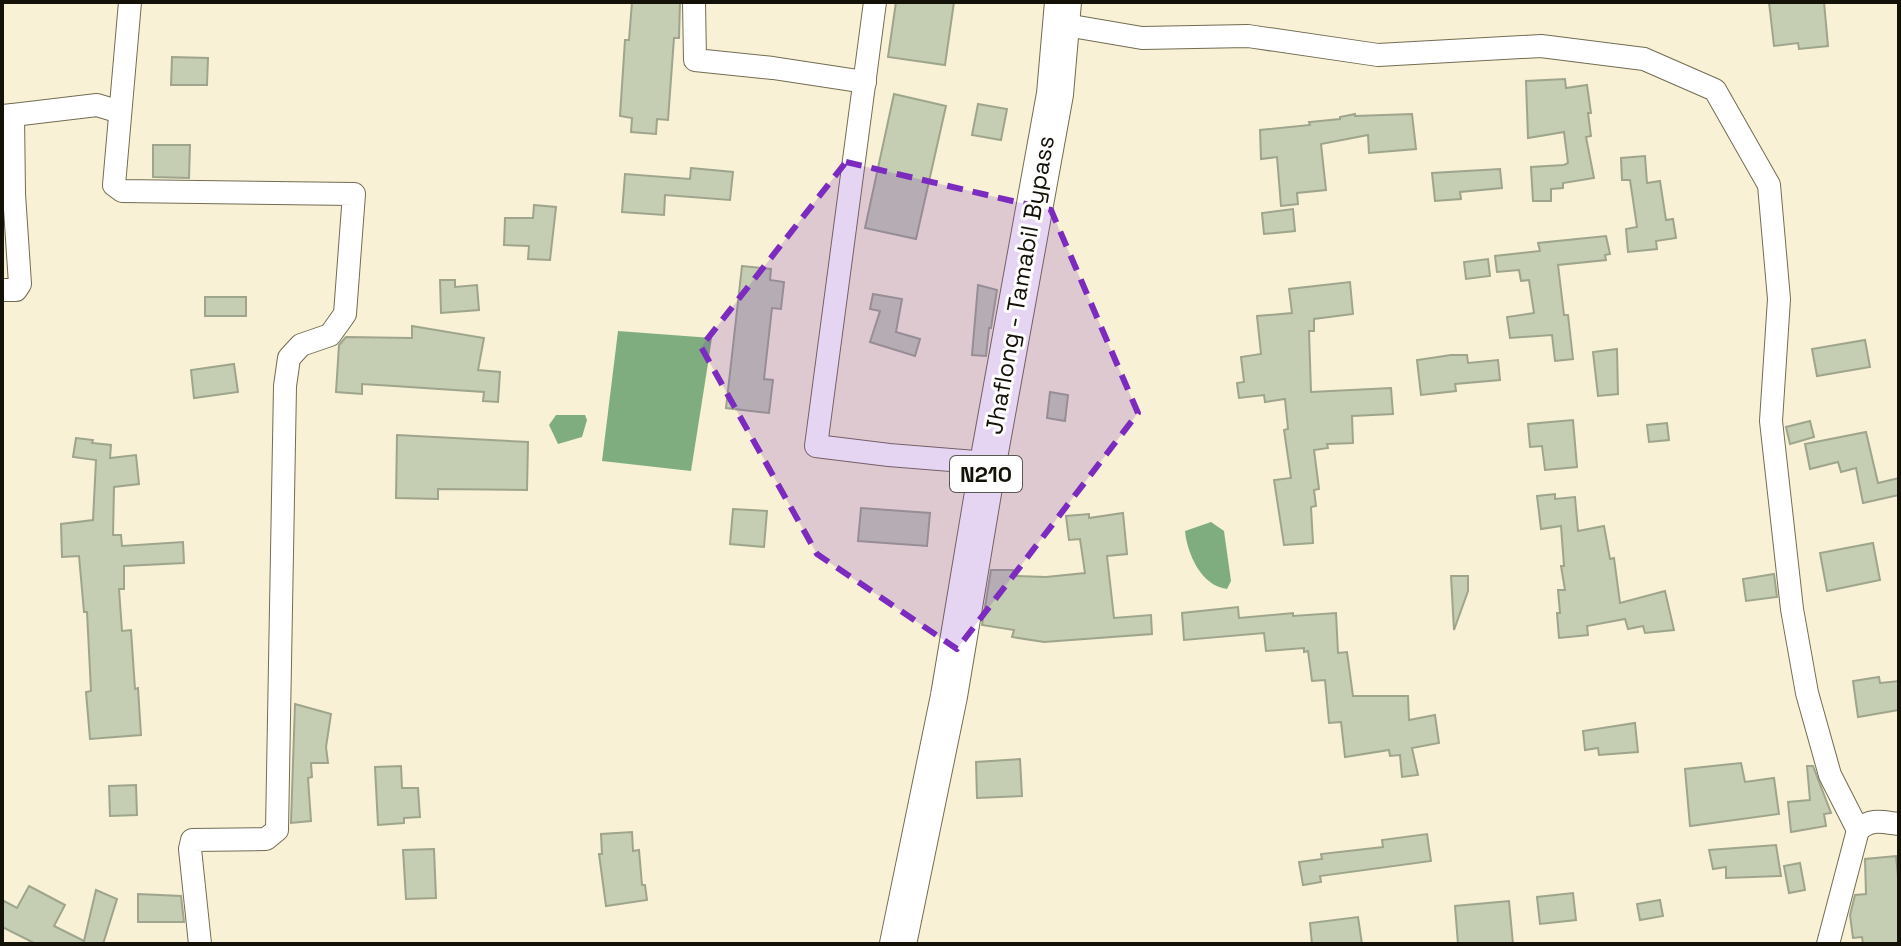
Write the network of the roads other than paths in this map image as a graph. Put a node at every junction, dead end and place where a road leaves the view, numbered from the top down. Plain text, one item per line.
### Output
1 (130, 2) edge
2 (694, 2) edge
3 (875, 2) edge
4 (1061, 13) edge
5 (865, 82) junction
6 (120, 112) junction
7 (8, 116) edge
8 (2, 290) edge
9 (988, 463) junction
10 (1899, 824) edge
11 (1858, 830) junction
12 (200, 944) edge
13 (898, 944) edge
14 (1828, 944) edge

1 - 6 street
2 - 5 street
3 - 5 street
4 - 9 highway, Jhaflong - Tamabil Bypass / N210
4 - 11 street
5 - 9 street
6 - 7 street
6 - 12 street
7 - 8 street
9 - 13 highway, Jhaflong - Tamabil Bypass / N210
10 - 11 street
11 - 14 street

